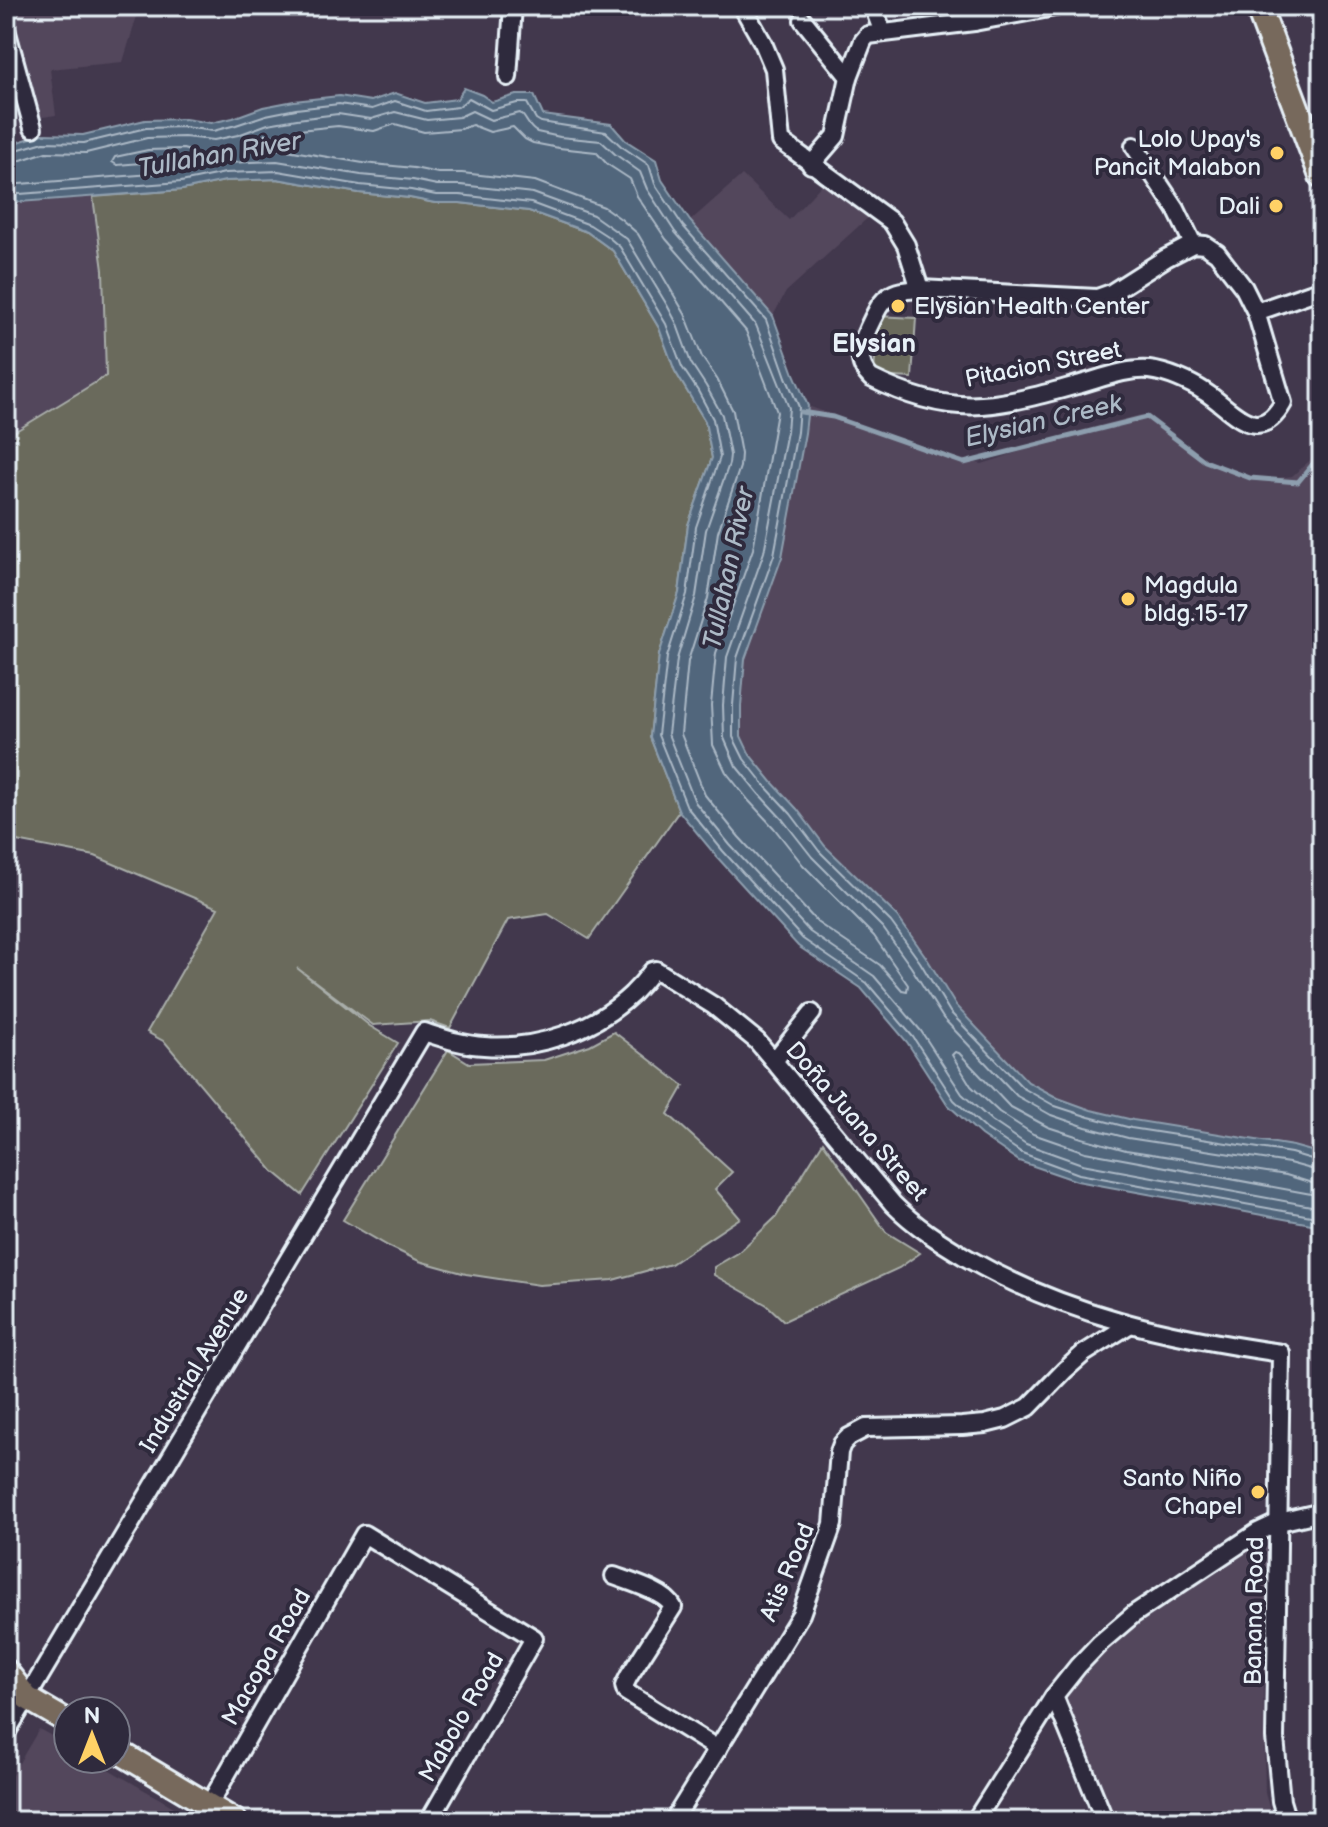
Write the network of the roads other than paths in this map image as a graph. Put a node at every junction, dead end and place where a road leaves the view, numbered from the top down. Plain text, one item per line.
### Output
1 (513, 6) edge
2 (742, 6) edge
3 (873, 6) edge
4 (1060, 6) edge
5 (1258, 6) edge
6 (974, 14) edge
7 (803, 20) dead end
8 (6, 29) edge
9 (883, 33) junction
10 (508, 77) dead end
11 (849, 77) junction
12 (33, 128) dead end
13 (1134, 146) dead end
14 (811, 165) junction
15 (1322, 176) edge
16 (1193, 244) junction
17 (920, 289) junction
18 (1322, 289) edge
19 (1256, 312) junction
20 (812, 1013) dead end
21 (424, 1032) joint
22 (774, 1061) junction
23 (1129, 1325) junction
24 (1281, 1353) joint
25 (1322, 1512) edge
26 (1279, 1522) junction
27 (364, 1534) joint
28 (614, 1576) dead end
29 (6, 1671) edge
30 (1054, 1696) junction
31 (27, 1698) junction
32 (52, 1713) edge
33 (6, 1733) edge
34 (718, 1749) junction
35 (132, 1759) edge
36 (209, 1805) junction
37 (235, 1821) edge
38 (429, 1821) edge
39 (673, 1821) edge
40 (975, 1821) edge
41 (1105, 1821) edge
42 (1287, 1821) edge

1 - 10 street
2 - 14 street
3 - 9 street
4 - 6 street
5 - 15 highway
6 - 9 street
7 - 11 street
8 - 12 street
9 - 11 street
11 - 14 street
13 - 16 street
14 - 17 street
16 - 17 street
16 - 19 street
17 - 19 street, Pitacion Street
18 - 19 street
20 - 22 street
21 - 22 street, Doña Juana Street
21 - 31 street, Industrial Avenue
22 - 23 street, Doña Juana Street
23 - 24 street, Doña Juana Street
23 - 34 street, Atis Road
24 - 26 street, Banana Road
25 - 26 street
26 - 30 street
26 - 42 street, Banana Road
27 - 36 street, Macopa Road
27 - 38 street, Mabolo Road
28 - 34 street
29 - 31 main road
30 - 40 street
30 - 41 street
31 - 32 main road
31 - 33 street, Industrial Avenue
34 - 39 street, Atis Road
35 - 36 main road
36 - 37 main road

